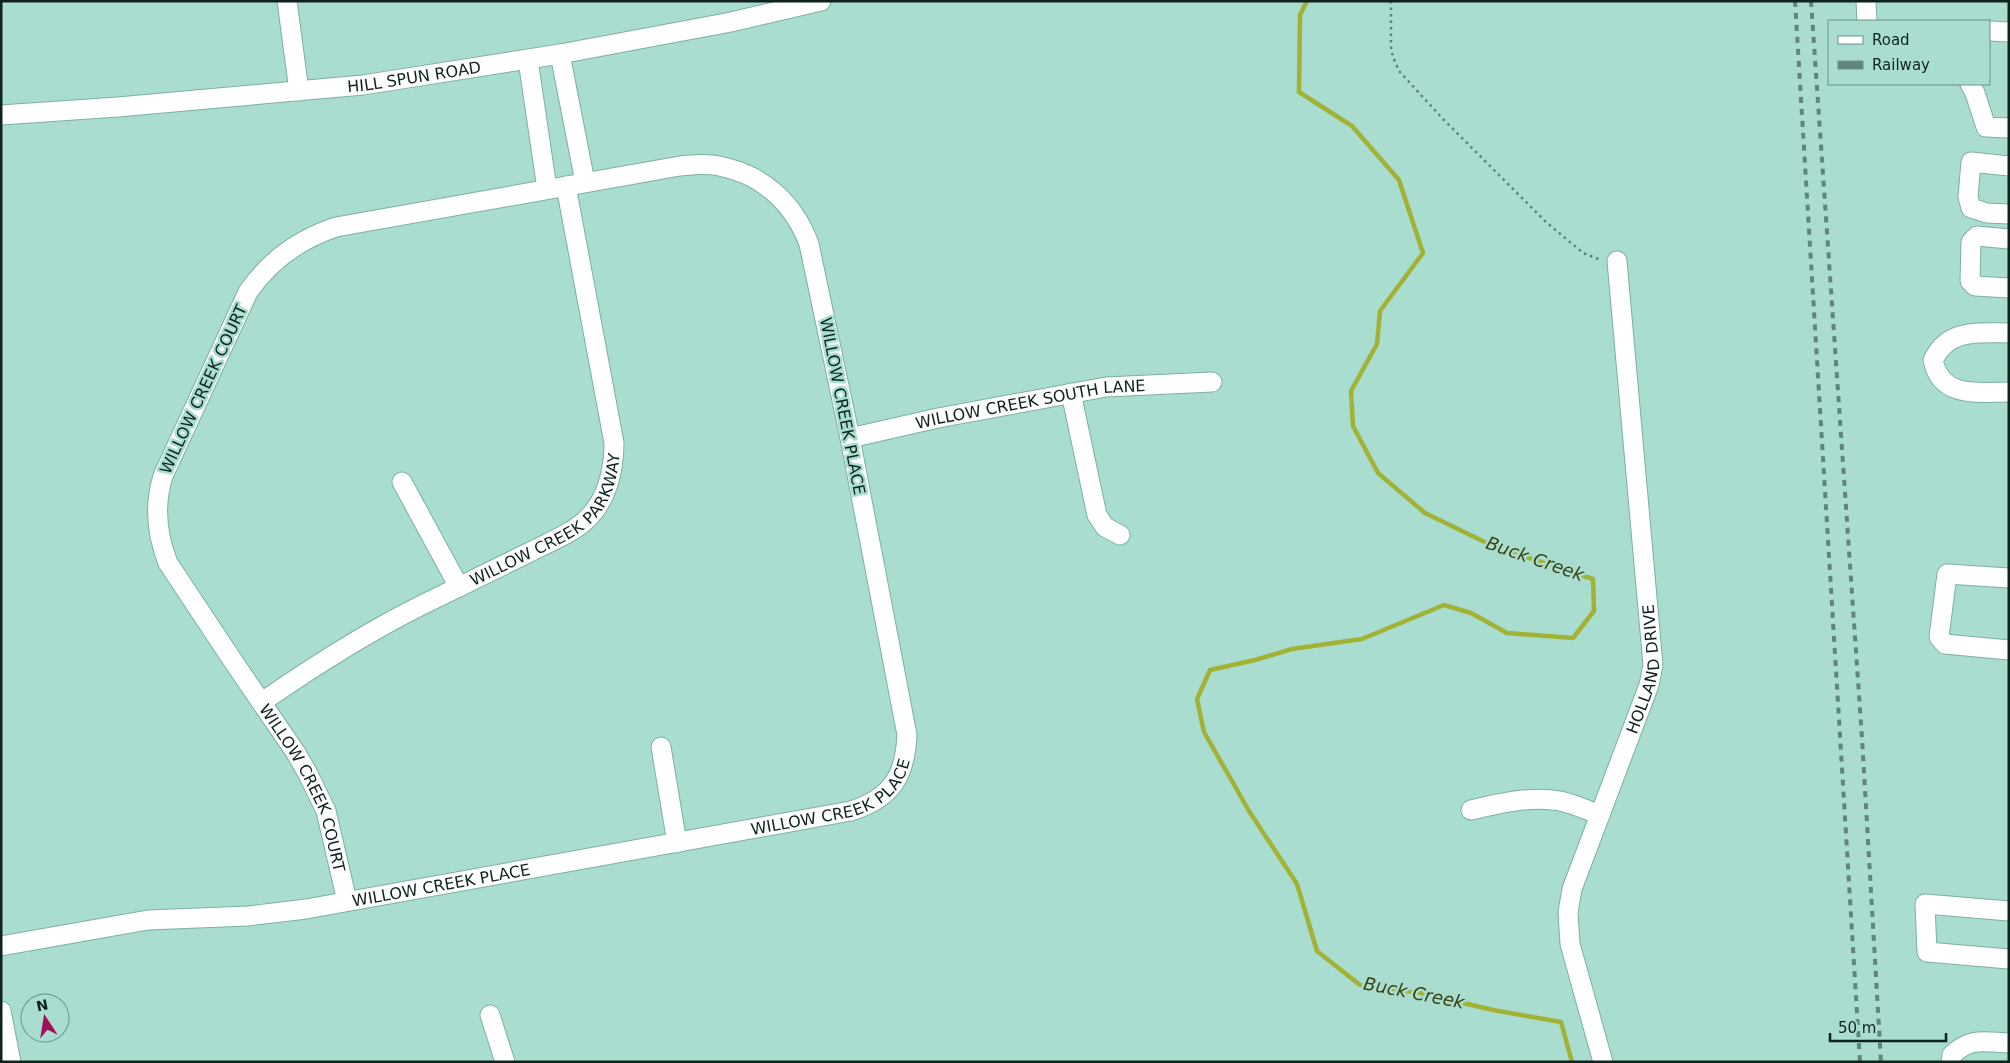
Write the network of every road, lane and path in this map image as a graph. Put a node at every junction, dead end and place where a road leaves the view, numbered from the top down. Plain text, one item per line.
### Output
1 (287, 1) edge
2 (821, 1) edge
3 (1392, 1) edge
4 (1866, 1) edge
5 (1867, 20) edge
6 (1990, 30) edge
7 (2009, 32) edge
8 (560, 54) junction
9 (528, 60) junction
10 (1971, 85) edge
11 (299, 91) junction
12 (1, 115) edge
13 (2009, 128) edge
14 (2009, 166) edge
15 (585, 182) junction
16 (566, 186) junction
17 (547, 189) junction
18 (2009, 214) edge
19 (2009, 239) edge
20 (1617, 261) joint
21 (2009, 288) edge
22 (2009, 333) edge
23 (1212, 382) dead end
24 (2009, 392) edge
25 (1071, 393) junction
26 (850, 438) junction
27 (402, 482) dead end
28 (1120, 535) dead end
29 (2009, 578) edge
30 (459, 587) junction
31 (2009, 650) edge
32 (262, 702) junction
33 (661, 747) dead end
34 (1471, 810) dead end
35 (1600, 815) junction
36 (677, 842) junction
37 (346, 901) junction
38 (2009, 911) edge
39 (1, 946) edge
40 (2009, 959) edge
41 (1, 1011) edge
42 (490, 1015) dead end
43 (2009, 1043) edge
44 (11, 1062) edge
45 (505, 1062) edge
46 (1604, 1062) edge
47 (1951, 1062) edge

1 - 11 street
2 - 8 street, HILL SPUN ROAD
3 - 20 path
4 - 5 street
6 - 7 street
8 - 9 street, HILL SPUN ROAD
8 - 15 street
9 - 11 street, HILL SPUN ROAD
9 - 17 street
10 - 13 street
11 - 12 street, HILL SPUN ROAD
14 - 18 street
15 - 16 street, WILLOW CREEK PLACE
15 - 26 street, WILLOW CREEK PLACE
16 - 17 street, WILLOW CREEK COURT
16 - 30 street, WILLOW CREEK PARKWAY
17 - 32 street, WILLOW CREEK COURT
19 - 21 street
20 - 35 street, HOLLAND DRIVE
22 - 24 street
23 - 25 street, WILLOW CREEK SOUTH LANE
25 - 26 street, WILLOW CREEK SOUTH LANE
25 - 28 street
26 - 36 street, WILLOW CREEK PLACE
27 - 30 street
29 - 31 street
30 - 32 street, WILLOW CREEK PARKWAY
32 - 37 street, WILLOW CREEK COURT
33 - 36 street
34 - 35 street
35 - 46 street, HOLLAND DRIVE
36 - 37 street, WILLOW CREEK PLACE
37 - 39 street, WILLOW CREEK PLACE
38 - 40 street
41 - 44 street
42 - 45 street
43 - 47 street

